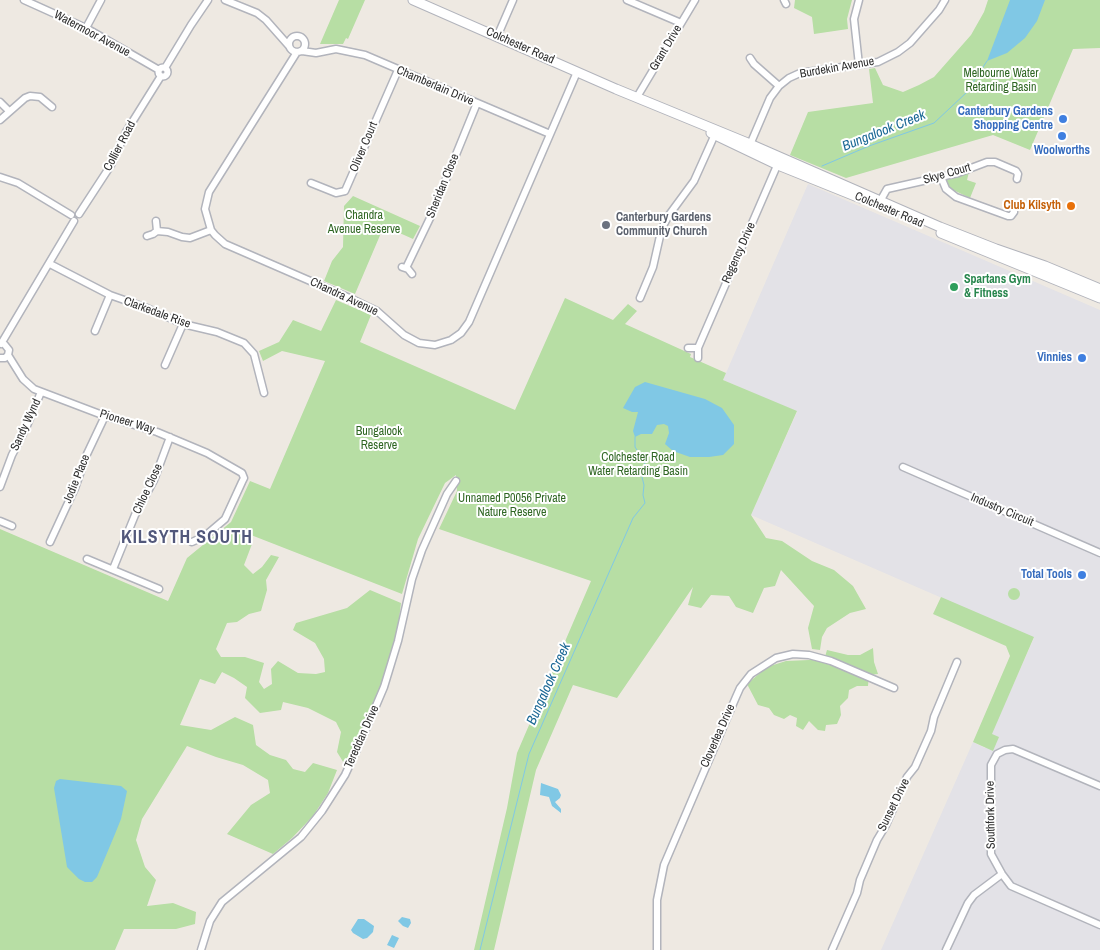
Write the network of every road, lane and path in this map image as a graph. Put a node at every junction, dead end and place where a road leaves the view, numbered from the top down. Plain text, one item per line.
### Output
1 (24, 0) edge
2 (101, 0) edge
3 (208, 0) edge
4 (225, 0) edge
5 (414, 0) edge
6 (513, 0) edge
7 (627, 0) edge
8 (695, 0) edge
9 (859, 0) edge
10 (944, 0) edge
11 (681, 23) junction
12 (86, 28) junction
13 (275, 30) junction
14 (294, 37) junction
15 (497, 37) junction
16 (306, 44) junction
17 (295, 49) junction
18 (318, 52) junction
19 (750, 58) dead end
20 (859, 64) junction
21 (398, 70) junction
22 (162, 72) junction
23 (577, 72) junction
24 (779, 86) junction
25 (637, 97) junction
26 (0, 102) edge
27 (477, 103) junction
28 (52, 106) dead end
29 (9, 111) junction
30 (0, 120) edge
31 (716, 132) junction
32 (550, 134) junction
33 (749, 147) junction
34 (780, 161) junction
35 (0, 177) edge
36 (941, 177) junction
37 (1017, 179) dead end
38 (311, 183) dead end
39 (879, 203) junction
40 (1012, 214) dead end
41 (75, 217) junction
42 (156, 221) dead end
43 (211, 230) junction
44 (157, 231) junction
45 (147, 236) dead end
46 (50, 264) junction
47 (412, 274) dead end
48 (1100, 288) edge
49 (110, 295) junction
50 (640, 298) dead end
51 (1100, 298) edge
52 (183, 324) junction
53 (95, 332) dead end
54 (2, 344) edge
55 (688, 348) dead end
56 (698, 348) junction
57 (4, 357) edge
58 (698, 358) dead end
59 (165, 365) dead end
60 (41, 392) junction
61 (264, 393) dead end
62 (105, 416) junction
63 (170, 437) junction
64 (903, 467) dead end
65 (456, 481) dead end
66 (0, 487) edge
67 (0, 521) edge
68 (12, 526) dead end
69 (50, 542) dead end
70 (192, 542) dead end
71 (1100, 553) edge
72 (86, 559) dead end
73 (113, 569) junction
74 (159, 589) dead end
75 (958, 662) dead end
76 (894, 688) dead end
77 (1100, 786) edge
78 (1002, 874) junction
79 (1100, 925) edge
80 (201, 950) edge
81 (658, 950) edge
82 (832, 950) edge
83 (946, 950) edge

1 - 12 street, Watermoor Avenue
2 - 12 street
3 - 22 street, Collier Road
4 - 13 street
5 - 15 main road, Colchester Road
6 - 15 street
7 - 11 street
8 - 11 street, Grant Drive
9 - 20 street
10 - 20 street, Burdekin Avenue
11 - 25 street, Grant Drive
12 - 22 street, Watermoor Avenue
13 - 14 street
13 - 17 street
14 - 16 street
14 - 17 street
15 - 23 main road, Colchester Road
16 - 17 street
16 - 18 street
17 - 18 street, Chamberlain Drive
17 - 43 street
18 - 21 street, Chamberlain Drive
19 - 24 street
20 - 24 street, Burdekin Avenue
21 - 27 street, Chamberlain Drive
21 - 38 street, Oliver Court
22 - 41 street, Collier Road
23 - 25 main road, Colchester Road
23 - 32 street, Chandra Avenue
24 - 33 street, Burdekin Avenue
25 - 31 main road, Colchester Road
26 - 29 street
27 - 32 street, Chamberlain Drive
27 - 47 street, Sheridan Close
28 - 29 street
29 - 30 street
31 - 33 main road, Colchester Road
31 - 50 street
32 - 43 street, Chandra Avenue
33 - 34 main road, Colchester Road
34 - 39 main road, Colchester Road
34 - 56 street, Regency Drive
35 - 41 street
36 - 37 street, Skye Court
36 - 39 street, Skye Court
36 - 40 street
39 - 48 main road, Colchester Road
39 - 51 main road, Colchester Road
41 - 46 street, Collier Road
42 - 44 street
43 - 44 street
44 - 45 street
46 - 49 street, Clarkedale Rise
46 - 54 street, Collier Road
49 - 52 street, Clarkedale Rise
49 - 53 street
52 - 59 street
52 - 61 street, Clarkedale Rise
54 - 57 street, Pioneer Way
55 - 56 street
56 - 58 street, Regency Drive
57 - 60 street, Pioneer Way
60 - 62 street, Pioneer Way
60 - 66 street, Sandy Wynd
62 - 63 street, Pioneer Way
62 - 69 street, Jodie Place
63 - 70 street, Pioneer Way
63 - 73 street, Chloe Close
64 - 71 street, Industry Circuit
65 - 80 street, Tereddan Drive
67 - 68 street
72 - 73 street
73 - 74 street
75 - 82 street, Sunset Drive
76 - 81 street, Cloverlea Drive
77 - 78 street, Southfork Drive
78 - 79 street, Southfork Drive
78 - 83 street

